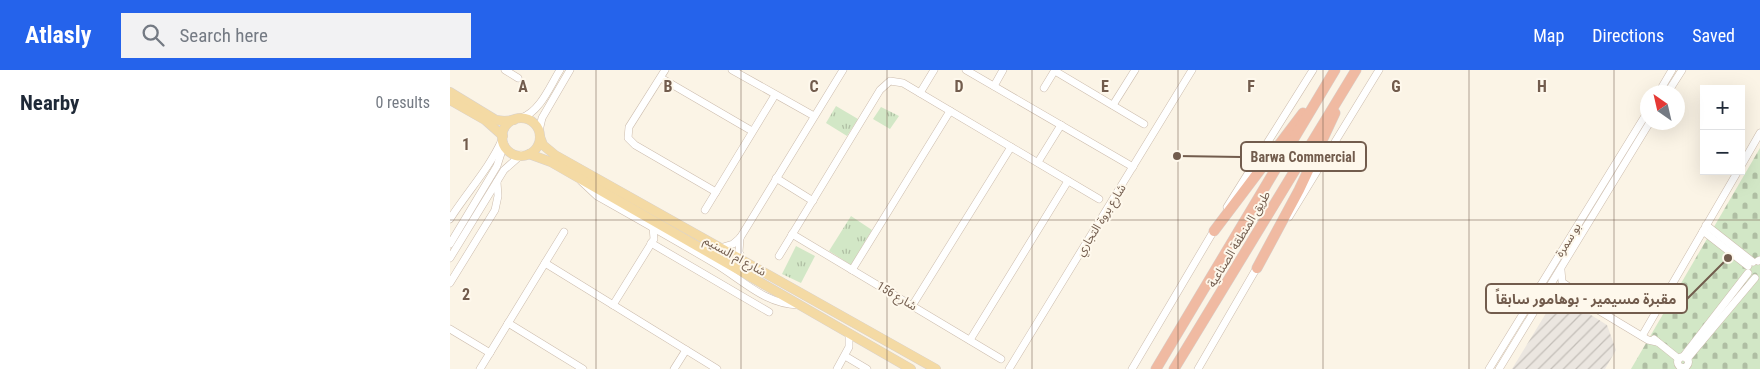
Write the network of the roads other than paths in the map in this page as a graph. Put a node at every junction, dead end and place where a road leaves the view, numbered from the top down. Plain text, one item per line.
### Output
1 (505, 70) edge
2 (560, 70) edge
3 (570, 70) edge
4 (665, 70) edge
5 (732, 70) edge
6 (843, 70) edge
7 (934, 70) edge
8 (966, 70) edge
9 (1003, 70) edge
10 (1055, 70) edge
11 (1135, 70) edge
12 (1192, 70) edge
13 (1314, 70) edge
14 (1335, 70) edge
15 (1356, 70) edge
16 (1379, 70) edge
17 (1672, 70) edge
18 (1682, 70) edge
19 (518, 78) dead end
20 (661, 78) junction
21 (1329, 81) junction
22 (1663, 85) edge
23 (1672, 85) edge
24 (994, 86) junction
25 (1044, 88) dead end
26 (450, 92) edge
27 (920, 93) junction
28 (775, 94) junction
29 (450, 100) edge
30 (1337, 102) junction
31 (1113, 105) junction
32 (950, 111) junction
33 (814, 116) junction
34 (518, 119) junction
35 (1144, 124) dead end
36 (1640, 124) edge
37 (1061, 125) junction
38 (1645, 130) edge
39 (752, 131) junction
40 (1760, 133) edge
41 (540, 134) junction
42 (503, 140) junction
43 (1011, 147) junction
44 (525, 155) junction
45 (1745, 159) edge
46 (1038, 162) junction
47 (1133, 167) junction
48 (1736, 175) edge
49 (579, 178) junction
50 (776, 178) junction
51 (488, 181) junction
52 (1068, 181) junction
53 (497, 182) junction
54 (467, 192) junction
55 (716, 192) junction
56 (1098, 199) dead end
57 (813, 201) junction
58 (705, 210) dead end
59 (450, 219) edge
60 (653, 227) junction
61 (1705, 228) junction
62 (1214, 231) junction
63 (564, 232) dead end
64 (664, 233) junction
65 (792, 234) junction
66 (740, 238) junction
67 (653, 241) junction
68 (450, 244) edge
69 (720, 248) junction
70 (779, 256) dead end
71 (450, 258) edge
72 (743, 261) junction
73 (545, 264) junction
74 (1755, 264) edge
75 (1257, 268) junction
76 (1561, 269) junction
77 (852, 270) junction
78 (1757, 278) edge
79 (450, 282) edge
80 (753, 290) junction
81 (760, 295) junction
82 (751, 302) junction
83 (613, 305) junction
84 (801, 305) junction
85 (912, 306) junction
86 (769, 312) dead end
87 (508, 323) junction
88 (1526, 325) junction
89 (450, 329) edge
90 (849, 333) junction
91 (1643, 334) junction
92 (970, 340) junction
93 (864, 342) junction
94 (686, 350) junction
95 (490, 353) junction
96 (846, 354) junction
97 (1001, 358) dead end
98 (1683, 358) junction
99 (911, 368) edge
100 (480, 369) edge
101 (583, 369) edge
102 (674, 369) edge
103 (717, 369) edge
104 (837, 369) edge
105 (867, 369) edge
106 (936, 369) edge
107 (1009, 369) edge
108 (1132, 369) edge
109 (1156, 369) edge
110 (1174, 369) edge
111 (1198, 369) edge
112 (1489, 369) edge
113 (1500, 369) edge

1 - 19 street
2 - 34 street
3 - 41 street
4 - 20 street
5 - 28 street
6 - 33 street
7 - 27 street
8 - 24 street
9 - 24 street
10 - 25 street
10 - 31 street
11 - 31 street
12 - 47 street, شارع بروة التجاري
13 - 62 street, طريق المنطقة الصناعية
14 - 21 highway, طريق المنطقة الصناعية
15 - 30 highway, طريق المنطقة الصناعية
16 - 75 street
17 - 22 street
18 - 23 street
20 - 39 street
20 - 55 street
21 - 62 highway
21 - 109 highway, طريق المنطقة الصناعية
24 - 37 street
26 - 34 main road
27 - 32 street
27 - 57 street
28 - 33 street
28 - 39 street
29 - 42 main road
30 - 75 highway
30 - 110 highway, طريق المنطقة الصناعية
31 - 35 street
32 - 43 street
32 - 77 street
33 - 50 street
34 - 41 main road
34 - 42 main road
36 - 112 street, بو سمرة
37 - 46 street
37 - 47 street
38 - 76 street, بو سمرة
39 - 55 street
40 - 45 street
41 - 44 main road
41 - 69 main road, شارع ام السنيم
42 - 44 main road
42 - 51 street
42 - 54 street
43 - 46 street
43 - 85 street
44 - 49 main road, شارع ام السنيم
44 - 53 street
46 - 52 street
47 - 107 street, شارع بروة التجاري
48 - 61 street
49 - 60 street, شارع ام السنيم
49 - 84 main road, شارع ام السنيم
50 - 57 street
50 - 66 street
51 - 54 street
51 - 68 street
52 - 56 street
52 - 92 street
53 - 71 street
53 - 79 street
54 - 59 street
55 - 58 street
57 - 65 street
60 - 64 street, شارع ام السنيم
60 - 67 street
61 - 74 street
61 - 91 street
62 - 108 street, طريق المنطقة الصناعية
63 - 73 street
64 - 67 street
64 - 80 street, شارع ام السنيم
65 - 70 street
65 - 77 street, شارع 156
66 - 69 street
66 - 72 street
67 - 82 street
67 - 83 street
69 - 72 main road, شارع ام السنيم
72 - 106 main road, شارع ام السنيم
73 - 83 street
73 - 87 street
74 - 78 street
74 - 98 street
75 - 111 street
76 - 88 street, بو سمرة
76 - 91 street
77 - 85 street, شارع 156
78 - 98 street
80 - 81 street, شارع ام السنيم
80 - 82 street
81 - 82 street
81 - 84 street, شارع ام السنيم
82 - 86 street
83 - 94 street
84 - 90 main road, شارع ام السنيم
85 - 92 street, شارع 156
87 - 95 street
87 - 101 street
88 - 91 street
88 - 113 street, بو سمرة
89 - 95 street
90 - 93 main road, شارع ام السنيم
90 - 96 street
91 - 98 street
92 - 97 street, شارع 156
93 - 96 street
93 - 99 main road, شارع ام السنيم
94 - 102 street
94 - 103 street
95 - 100 street
96 - 104 street
96 - 105 street

